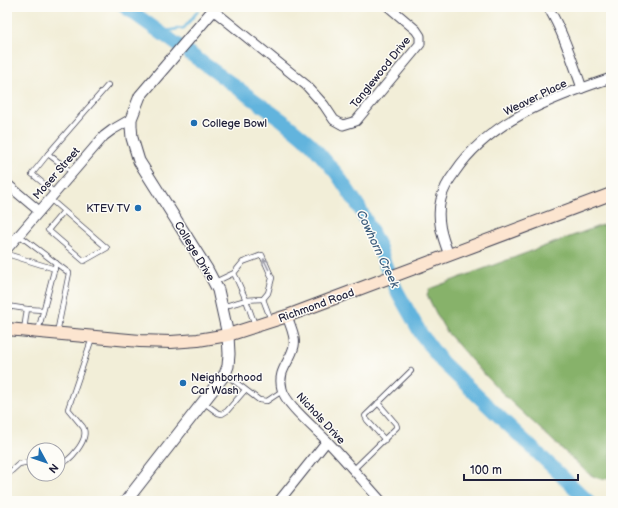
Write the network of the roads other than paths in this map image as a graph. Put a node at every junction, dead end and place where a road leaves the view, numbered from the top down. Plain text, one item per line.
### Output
1 (389, 7) edge
2 (548, 7) edge
3 (214, 9) edge
4 (611, 78) edge
5 (108, 85) dead end
6 (582, 88) junction
7 (131, 119) junction
8 (48, 154) junction
9 (72, 173) junction
10 (7, 184) edge
11 (53, 196) junction
12 (611, 196) edge
13 (64, 210) junction
14 (39, 211) junction
15 (19, 235) junction
16 (7, 250) edge
17 (7, 254) edge
18 (450, 255) junction
19 (56, 263) junction
20 (55, 269) junction
21 (234, 273) junction
22 (214, 282) junction
23 (263, 299) junction
24 (246, 300) junction
25 (7, 306) edge
26 (221, 307) junction
27 (27, 309) junction
28 (43, 310) junction
29 (287, 316) junction
30 (272, 321) junction
31 (255, 326) junction
32 (7, 329) edge
33 (24, 330) junction
34 (38, 332) junction
35 (57, 333) junction
36 (228, 335) junction
37 (93, 336) junction
38 (411, 371) dead end
39 (225, 374) junction
40 (245, 390) junction
41 (282, 391) junction
42 (203, 402) junction
43 (378, 403) junction
44 (385, 440) junction
45 (327, 441) junction
46 (66, 462) edge
47 (26, 463) edge
48 (353, 470) junction
49 (7, 475) edge
50 (126, 501) edge
51 (279, 501) edge
52 (381, 501) edge

1 - 3 street, Tanglewood Drive
2 - 6 street
3 - 7 street, College Drive
4 - 6 street, Weaver Place
5 - 8 lane
6 - 18 street, Weaver Place
7 - 9 street, Moser Street
7 - 22 street, College Drive
8 - 9 lane
8 - 11 lane
9 - 11 street, Moser Street
10 - 14 street
11 - 13 lane
11 - 14 street, Moser Street
12 - 18 main road, Richmond Road
13 - 13 lane
14 - 15 street, Moser Street
15 - 16 street, Moser Street
15 - 19 lane
17 - 20 lane
18 - 29 main road, Richmond Road
19 - 20 lane
19 - 35 lane
20 - 28 lane
21 - 22 lane
23 -> 21 lane
21 - 24 lane
22 - 26 street, College Drive
23 - 24 lane
23 - 30 lane
24 - 26 lane
24 - 31 lane
25 - 27 lane
26 - 36 street, College Drive
27 - 28 lane
27 - 33 lane
28 - 34 lane
29 - 30 main road, Richmond Road
29 - 41 street, Nichols Drive
30 - 31 main road, Richmond Road
31 - 36 main road, Richmond Road
32 - 33 main road, Richmond Road
33 - 34 main road, Richmond Road
34 - 35 main road, Richmond Road
35 - 37 main road, Richmond Road
36 - 37 main road, Richmond Road
36 - 39 street, College Drive
37 - 46 lane
38 - 43 lane
39 - 40 lane
39 - 42 street, College Drive
40 - 41 lane
40 - 42 lane
41 - 45 street, Nichols Drive
42 - 50 street, College Drive
43 - 44 lane
43 - 44 lane
44 - 48 lane
45 - 48 street, Nichols Drive
45 - 51 street
47 - 49 lane
48 - 52 street, Nichols Drive

